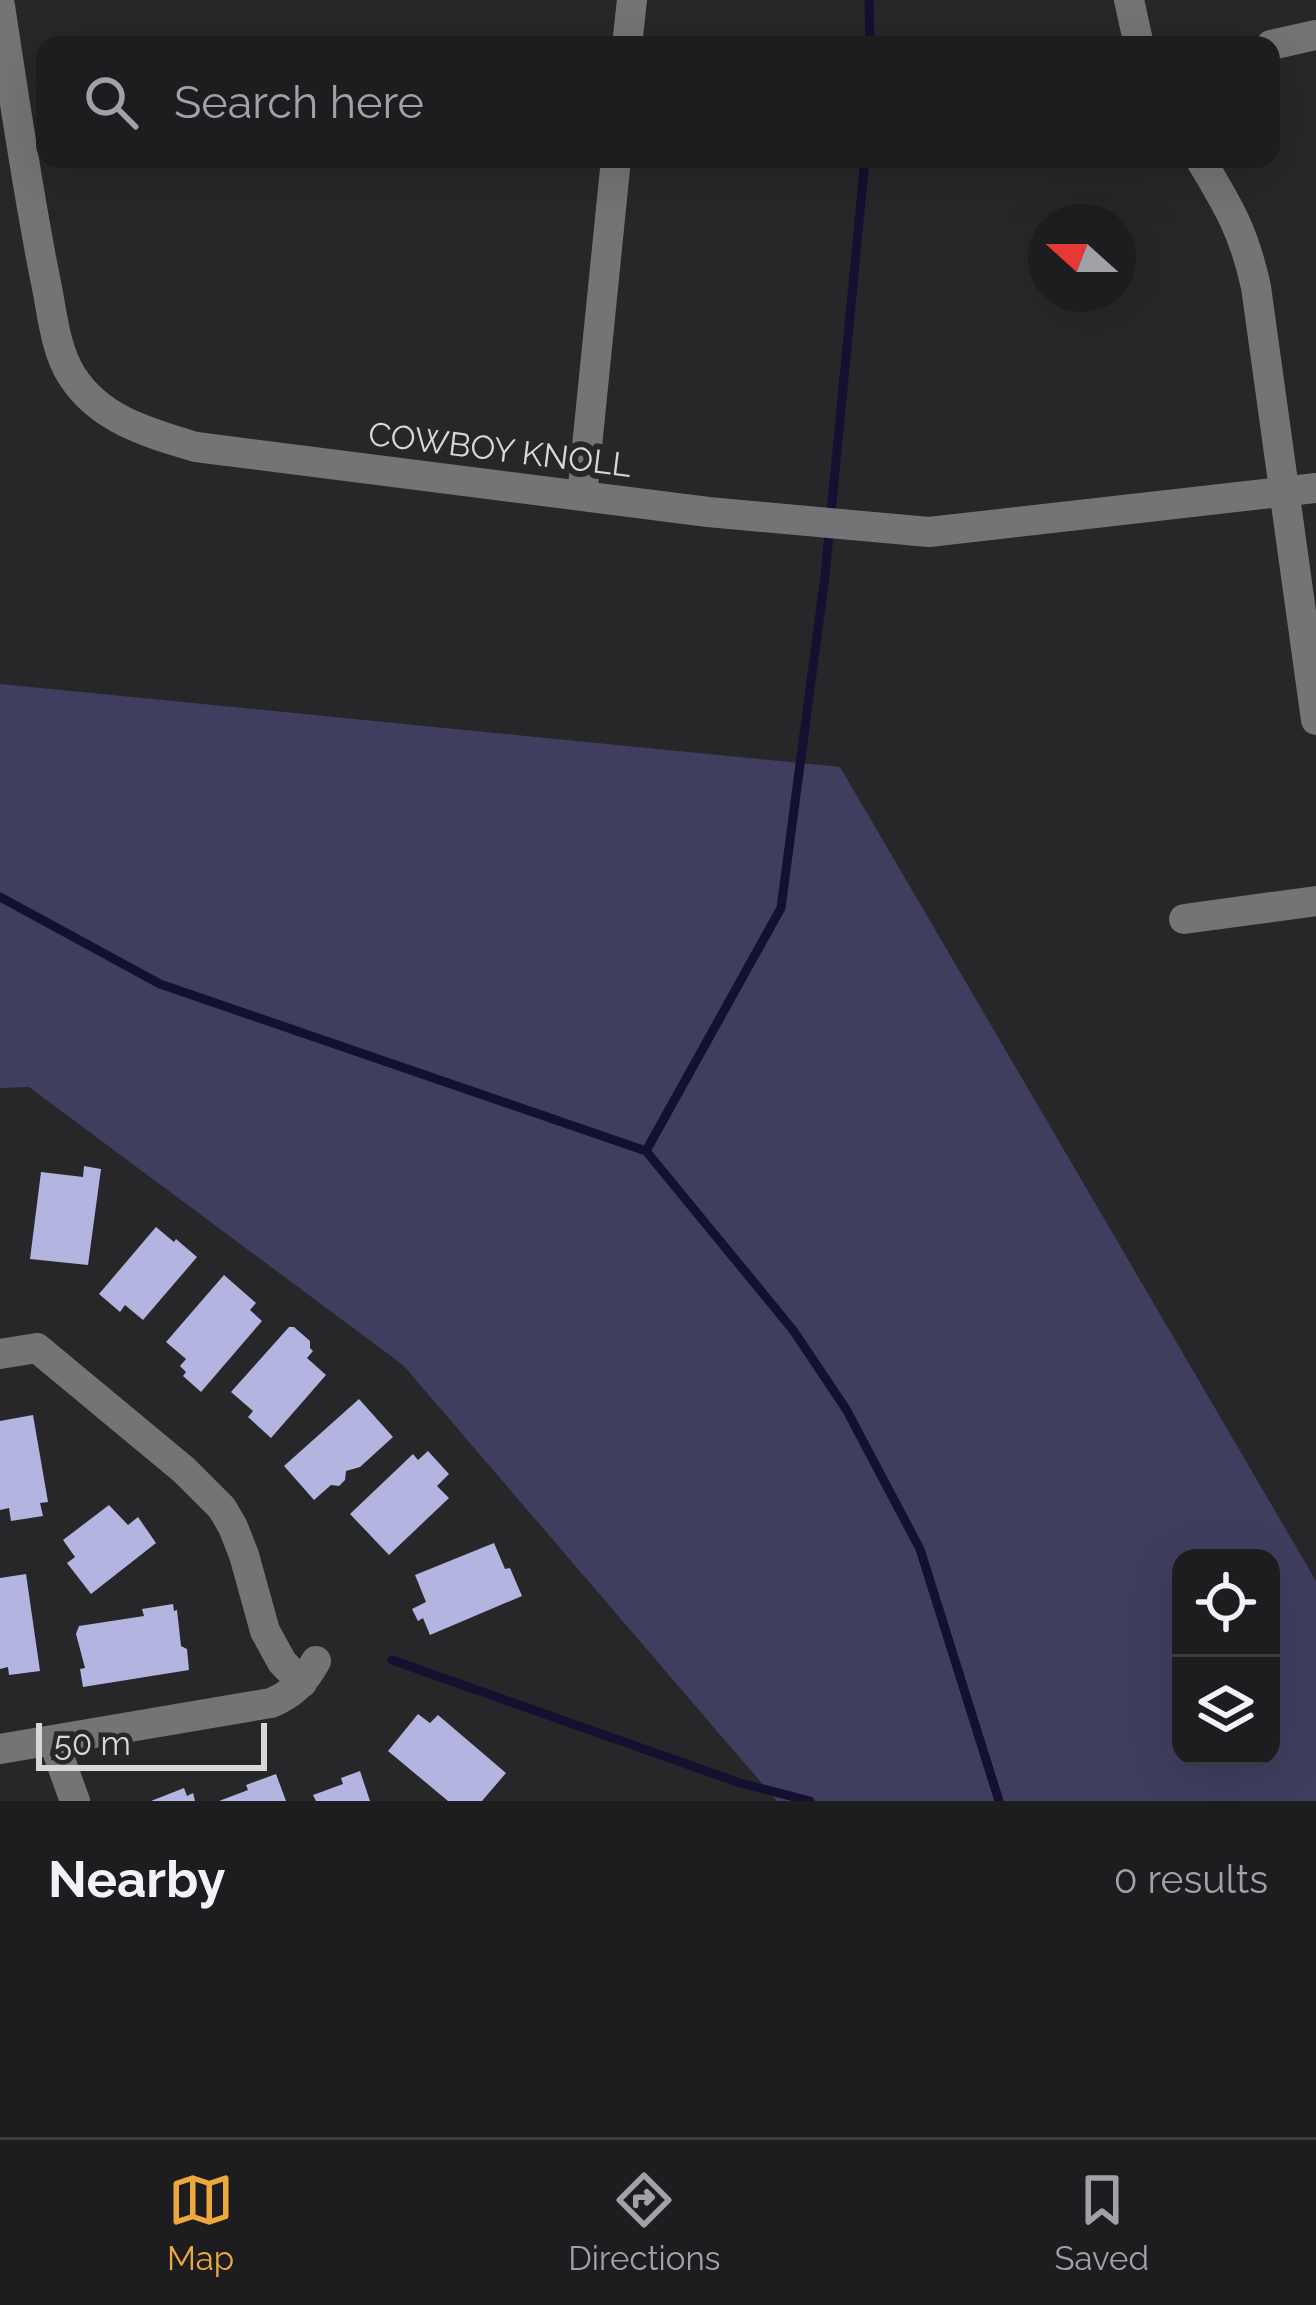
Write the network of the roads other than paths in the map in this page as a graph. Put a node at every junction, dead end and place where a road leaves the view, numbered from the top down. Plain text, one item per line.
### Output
1 (632, 0) edge
2 (1130, 0) edge
3 (0, 6) edge
4 (1316, 35) edge
5 (629, 36) edge
6 (1137, 36) edge
7 (1280, 43) edge
8 (615, 168) edge
9 (1205, 168) edge
10 (15, 210) edge
11 (1316, 488) edge
12 (1284, 493) junction
13 (582, 496) junction
14 (1316, 719) edge
15 (1316, 901) edge
16 (1184, 919) dead end
17 (0, 1354) edge
18 (52, 1740) junction
19 (0, 1749) edge
20 (75, 1801) edge

1 - 5 street
2 - 6 street
3 - 10 street, COWBOY KNOLL
4 - 7 street
8 - 13 street
9 - 12 street
10 - 13 street, COWBOY KNOLL
11 - 12 street, COWBOY KNOLL
12 - 13 street, COWBOY KNOLL
12 - 14 street
15 - 16 street
17 - 18 street
18 - 19 street
18 - 20 street

